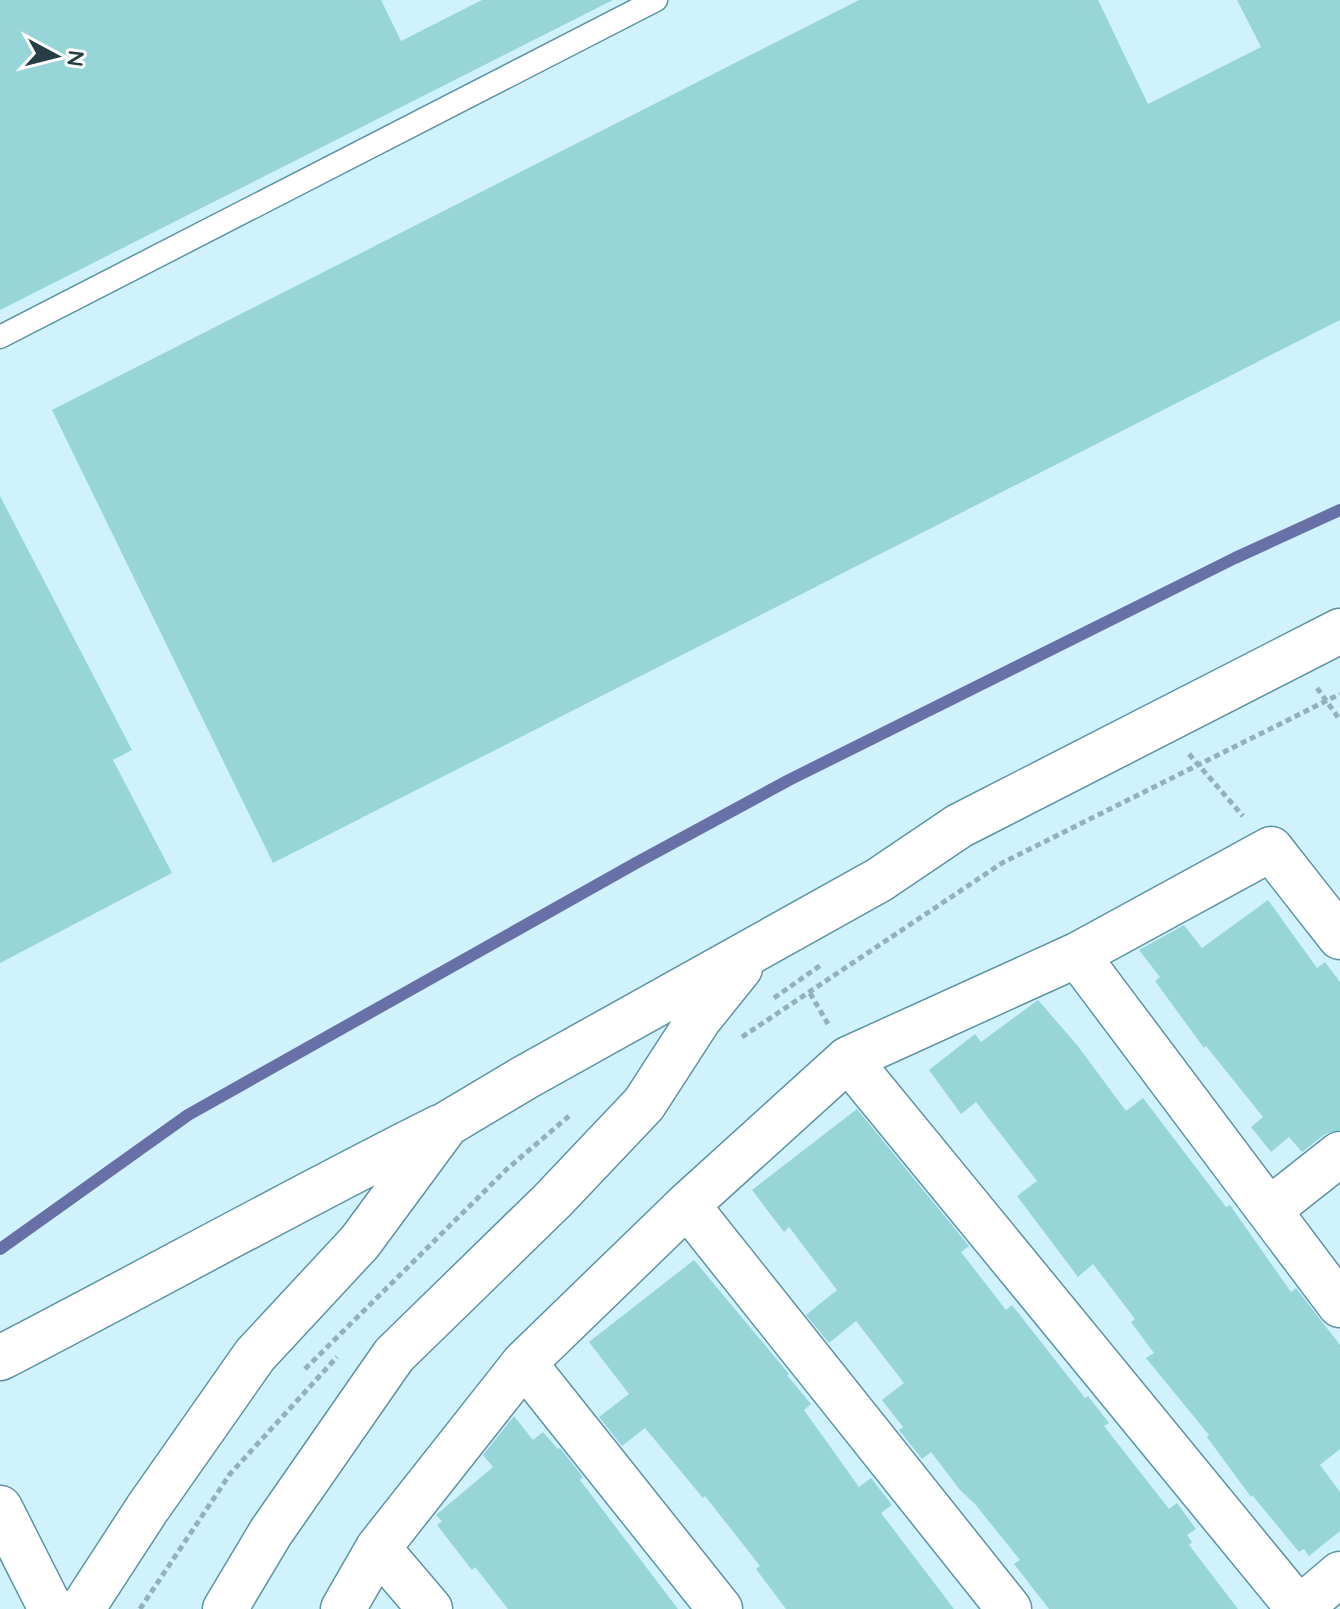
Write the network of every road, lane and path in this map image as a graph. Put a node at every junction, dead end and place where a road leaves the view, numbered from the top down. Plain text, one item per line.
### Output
1 (656, 0) edge
2 (0, 337) edge
3 (1340, 631) edge
4 (1340, 694) edge
5 (1162, 723) junction
6 (1197, 763) junction
7 (1271, 849) junction
8 (1340, 937) edge
9 (756, 948) junction
10 (1077, 955) junction
11 (736, 1041) dead end
12 (848, 1059) junction
13 (447, 1124) junction
14 (1340, 1154) edge
15 (687, 1205) junction
16 (1269, 1210) junction
17 (1340, 1305) edge
18 (0, 1358) edge
19 (524, 1363) junction
20 (0, 1508) edge
21 (378, 1548) junction
22 (1340, 1574) edge
23 (151, 1591) dead end
24 (51, 1609) edge
25 (82, 1609) edge
26 (140, 1609) edge
27 (225, 1609) edge
28 (343, 1609) edge
29 (430, 1609) edge
30 (720, 1609) edge
31 (1009, 1609) edge
32 (1299, 1609) edge

1 - 2 lane
3 - 5 street
4 - 6 path
5 - 6 path
5 - 9 street
6 - 7 path
6 - 11 path
7 - 8 street
7 - 10 street
9 - 13 street
9 - 27 street
10 - 12 street
10 - 16 street
12 - 15 street
12 - 32 street
13 - 18 street
13 - 25 street
14 - 16 street
15 - 19 street
15 - 31 street
16 - 17 street
19 - 21 street
19 - 30 street
20 - 24 street
21 - 28 street
21 - 29 street
22 - 32 street
23 - 26 path

